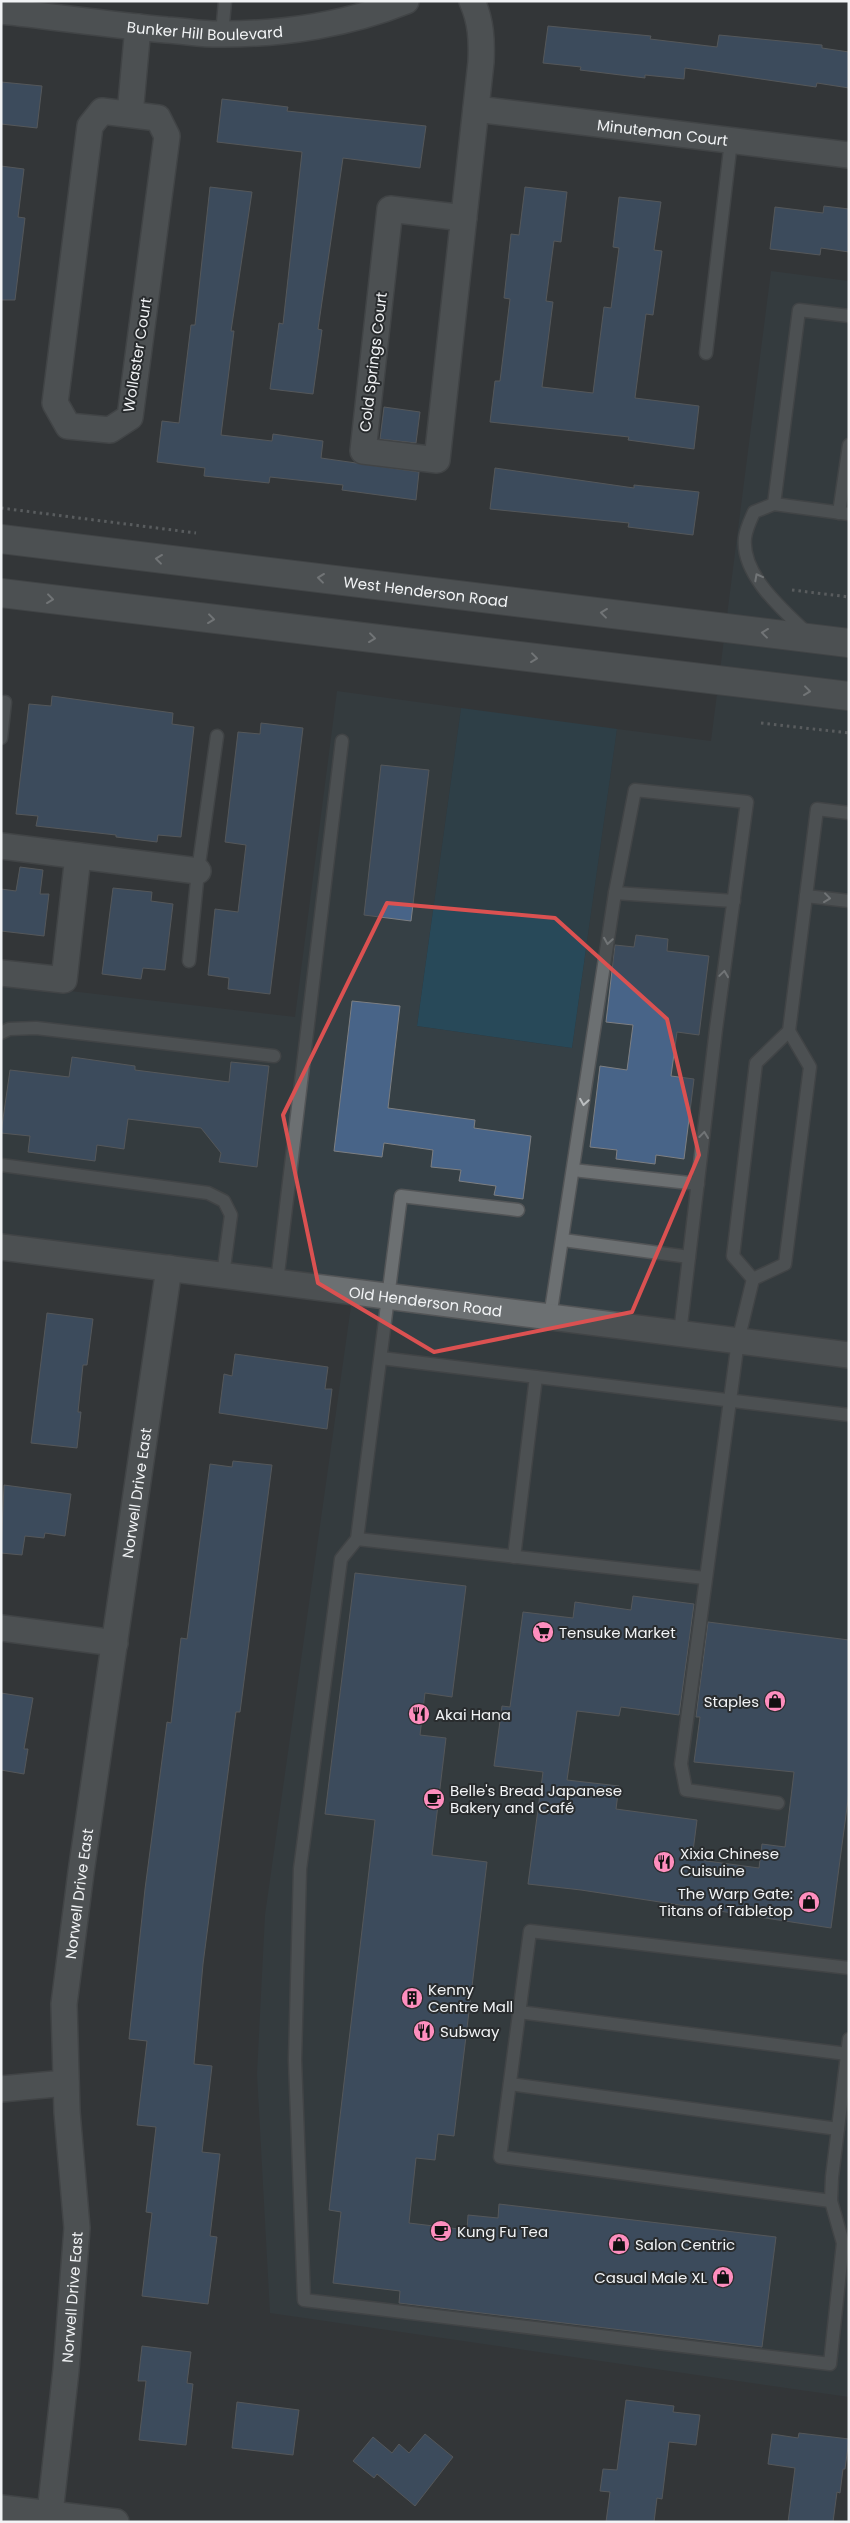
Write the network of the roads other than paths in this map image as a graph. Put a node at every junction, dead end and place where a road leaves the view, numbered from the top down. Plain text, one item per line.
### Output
1 (225, 1) edge
2 (406, 1) edge
3 (472, 1) edge
4 (1, 10) edge
5 (138, 27) junction
6 (222, 34) junction
7 (476, 109) junction
8 (130, 114) junction
9 (731, 141) junction
10 (849, 155) edge
11 (464, 218) junction
12 (849, 316) edge
13 (706, 353) dead end
14 (849, 445) edge
15 (774, 504) junction
16 (844, 514) edge
17 (1, 539) edge
18 (1, 593) edge
19 (813, 639) junction
20 (849, 643) edge
21 (849, 696) edge
22 (5, 702) dead end
23 (217, 736) dead end
24 (1, 738) edge
25 (342, 741) dead end
26 (849, 813) edge
27 (1, 846) edge
28 (78, 856) junction
29 (198, 872) junction
30 (615, 893) junction
31 (806, 896) junction
32 (734, 901) junction
33 (849, 901) edge
34 (189, 961) dead end
35 (1, 973) edge
36 (789, 1031) junction
37 (1, 1033) edge
38 (274, 1056) dead end
39 (1, 1165) edge
40 (573, 1170) junction
41 (698, 1184) junction
42 (518, 1210) dead end
43 (563, 1240) junction
44 (1, 1247) edge
45 (689, 1257) junction
46 (169, 1268) junction
47 (223, 1275) junction
48 (753, 1279) junction
49 (277, 1282) junction
50 (389, 1296) junction
51 (550, 1317) junction
52 (680, 1333) junction
53 (738, 1341) junction
54 (849, 1355) edge
55 (382, 1358) junction
56 (536, 1377) junction
57 (730, 1401) junction
58 (849, 1415) edge
59 (358, 1539) junction
60 (514, 1557) junction
61 (705, 1578) junction
62 (1, 1628) edge
63 (115, 1643) junction
64 (778, 1803) dead end
65 (849, 1968) edge
66 (519, 2012) junction
67 (849, 2039) edge
68 (847, 2054) junction
69 (66, 2083) junction
70 (510, 2084) junction
71 (1, 2090) edge
72 (838, 2129) junction
73 (831, 2201) junction
74 (1, 2508) edge
75 (50, 2518) edge
76 (116, 2522) edge

1 - 6 lane
2 - 6 street, Bunker Hill Boulevard
3 - 7 street, Cold Springs Court
4 - 5 street, Bunker Hill Boulevard
5 - 6 street, Bunker Hill Boulevard
5 - 8 street
7 - 9 street, Minuteman Court
7 - 11 street, Cold Springs Court
8 - 8 street, Wollaster Court
9 - 10 street, Minuteman Court
9 - 13 lane
11 - 11 street, Cold Springs Court
12 - 15 lane
14 - 16 lane
15 - 16 lane
19 -> 15 lane
19 -> 17 main road, West Henderson Road
18 -> 21 main road
19 - 20 main road, West Henderson Road
22 - 24 lane
23 - 29 lane
25 - 49 lane
26 - 31 lane
27 - 28 street
28 - 29 street
28 - 35 street
29 - 34 lane
30 - 32 lane
30 - 32 lane
30 -> 40 lane
31 -> 33 lane
31 - 36 lane
41 -> 32 lane
36 - 48 lane
36 - 48 lane
37 - 38 lane
39 - 47 lane
40 - 41 lane
40 - 43 lane
41 - 45 lane
42 - 50 lane
43 - 45 lane
43 - 51 lane
44 - 46 street, Old Henderson Road
45 - 52 lane
46 - 47 street, Old Henderson Road
46 - 63 street, Norwell Drive East
47 - 49 street, Old Henderson Road
48 - 53 lane
49 - 50 street, Old Henderson Road
50 - 51 street, Old Henderson Road
50 - 55 lane
51 - 52 street, Old Henderson Road
52 - 53 street, Old Henderson Road
53 - 54 street, Old Henderson Road
53 - 57 lane
55 - 56 lane
55 - 59 lane
56 - 57 lane
56 - 60 lane
57 - 58 lane
57 - 61 lane
59 - 60 lane
59 - 73 lane
60 - 61 lane
61 - 64 lane
62 - 63 street
63 - 69 street, Norwell Drive East
65 - 66 lane
66 - 68 lane
66 - 70 lane
67 - 68 lane
68 - 72 lane
69 - 71 street
69 - 75 street, Norwell Drive East
70 - 72 lane
70 - 73 lane
72 - 73 lane
74 - 75 street
75 - 76 street

